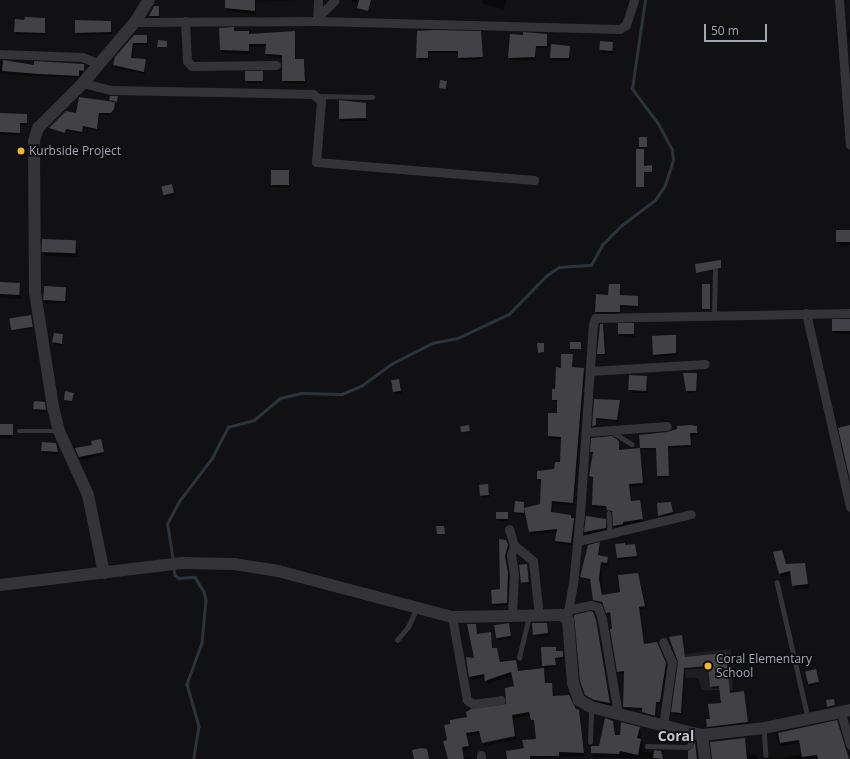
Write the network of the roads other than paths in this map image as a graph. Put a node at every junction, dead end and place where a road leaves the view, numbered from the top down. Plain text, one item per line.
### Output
1 (149, 0) edge
2 (318, 0) edge
3 (335, 0) edge
4 (634, 0) edge
5 (839, 0) edge
6 (317, 20) junction
7 (135, 22) junction
8 (185, 22) junction
9 (0, 54) edge
10 (99, 64) junction
11 (276, 65) dead end
12 (83, 83) junction
13 (317, 96) junction
14 (372, 97) dead end
15 (850, 145) edge
16 (534, 180) dead end
17 (715, 271) dead end
18 (806, 313) junction
19 (850, 313) edge
20 (714, 315) junction
21 (705, 364) dead end
22 (590, 370) junction
23 (667, 426) dead end
24 (19, 431) dead end
25 (59, 431) junction
26 (610, 431) junction
27 (586, 432) junction
28 (632, 444) dead end
29 (850, 507) edge
30 (609, 513) dead end
31 (691, 514) dead end
32 (510, 529) dead end
33 (610, 534) junction
34 (578, 541) junction
35 (514, 546) junction
36 (104, 573) junction
37 (777, 582) dead end
38 (0, 585) edge
39 (417, 608) junction
40 (567, 613) junction
41 (534, 615) junction
42 (512, 616) junction
43 (452, 617) junction
44 (397, 640) dead end
45 (663, 642) dead end
46 (519, 658) dead end
47 (501, 700) dead end
48 (591, 707) junction
49 (846, 712) edge
50 (618, 714) junction
51 (808, 720) junction
52 (663, 726) junction
53 (764, 728) junction
54 (697, 734) junction
55 (590, 742) dead end
56 (850, 745) edge
57 (647, 746) dead end
58 (766, 755) dead end
59 (705, 759) edge

1 - 7 street
2 - 6 street
3 - 6 street
4 - 6 street
5 - 15 street
6 - 8 street
7 - 8 street
7 - 10 street
8 - 11 street
9 - 10 street
10 - 12 street
12 - 13 street
12 - 25 street
13 - 14 lane
13 - 16 street
17 - 20 lane
18 - 19 street
18 - 20 street
18 - 29 street
20 - 22 street
21 - 22 street
22 - 27 street
23 - 26 street
24 - 25 lane
25 - 36 street
26 - 27 street
26 - 28 lane
27 - 34 street
30 - 33 lane
31 - 33 street
32 - 35 street
33 - 34 street
34 - 40 street
35 - 41 street
35 - 42 street
36 - 38 street
36 - 39 street
37 - 51 lane
39 - 43 street
39 - 44 lane
40 - 41 street
40 - 48 street
40 - 50 street
41 - 42 street
41 - 46 lane
42 - 43 street
43 - 47 street
45 - 52 street
48 - 50 street
48 - 55 lane
49 - 51 street
49 - 56 street
50 - 52 street
51 - 53 street
52 - 54 street
53 - 54 street
53 - 58 lane
54 - 57 lane
54 - 59 street

